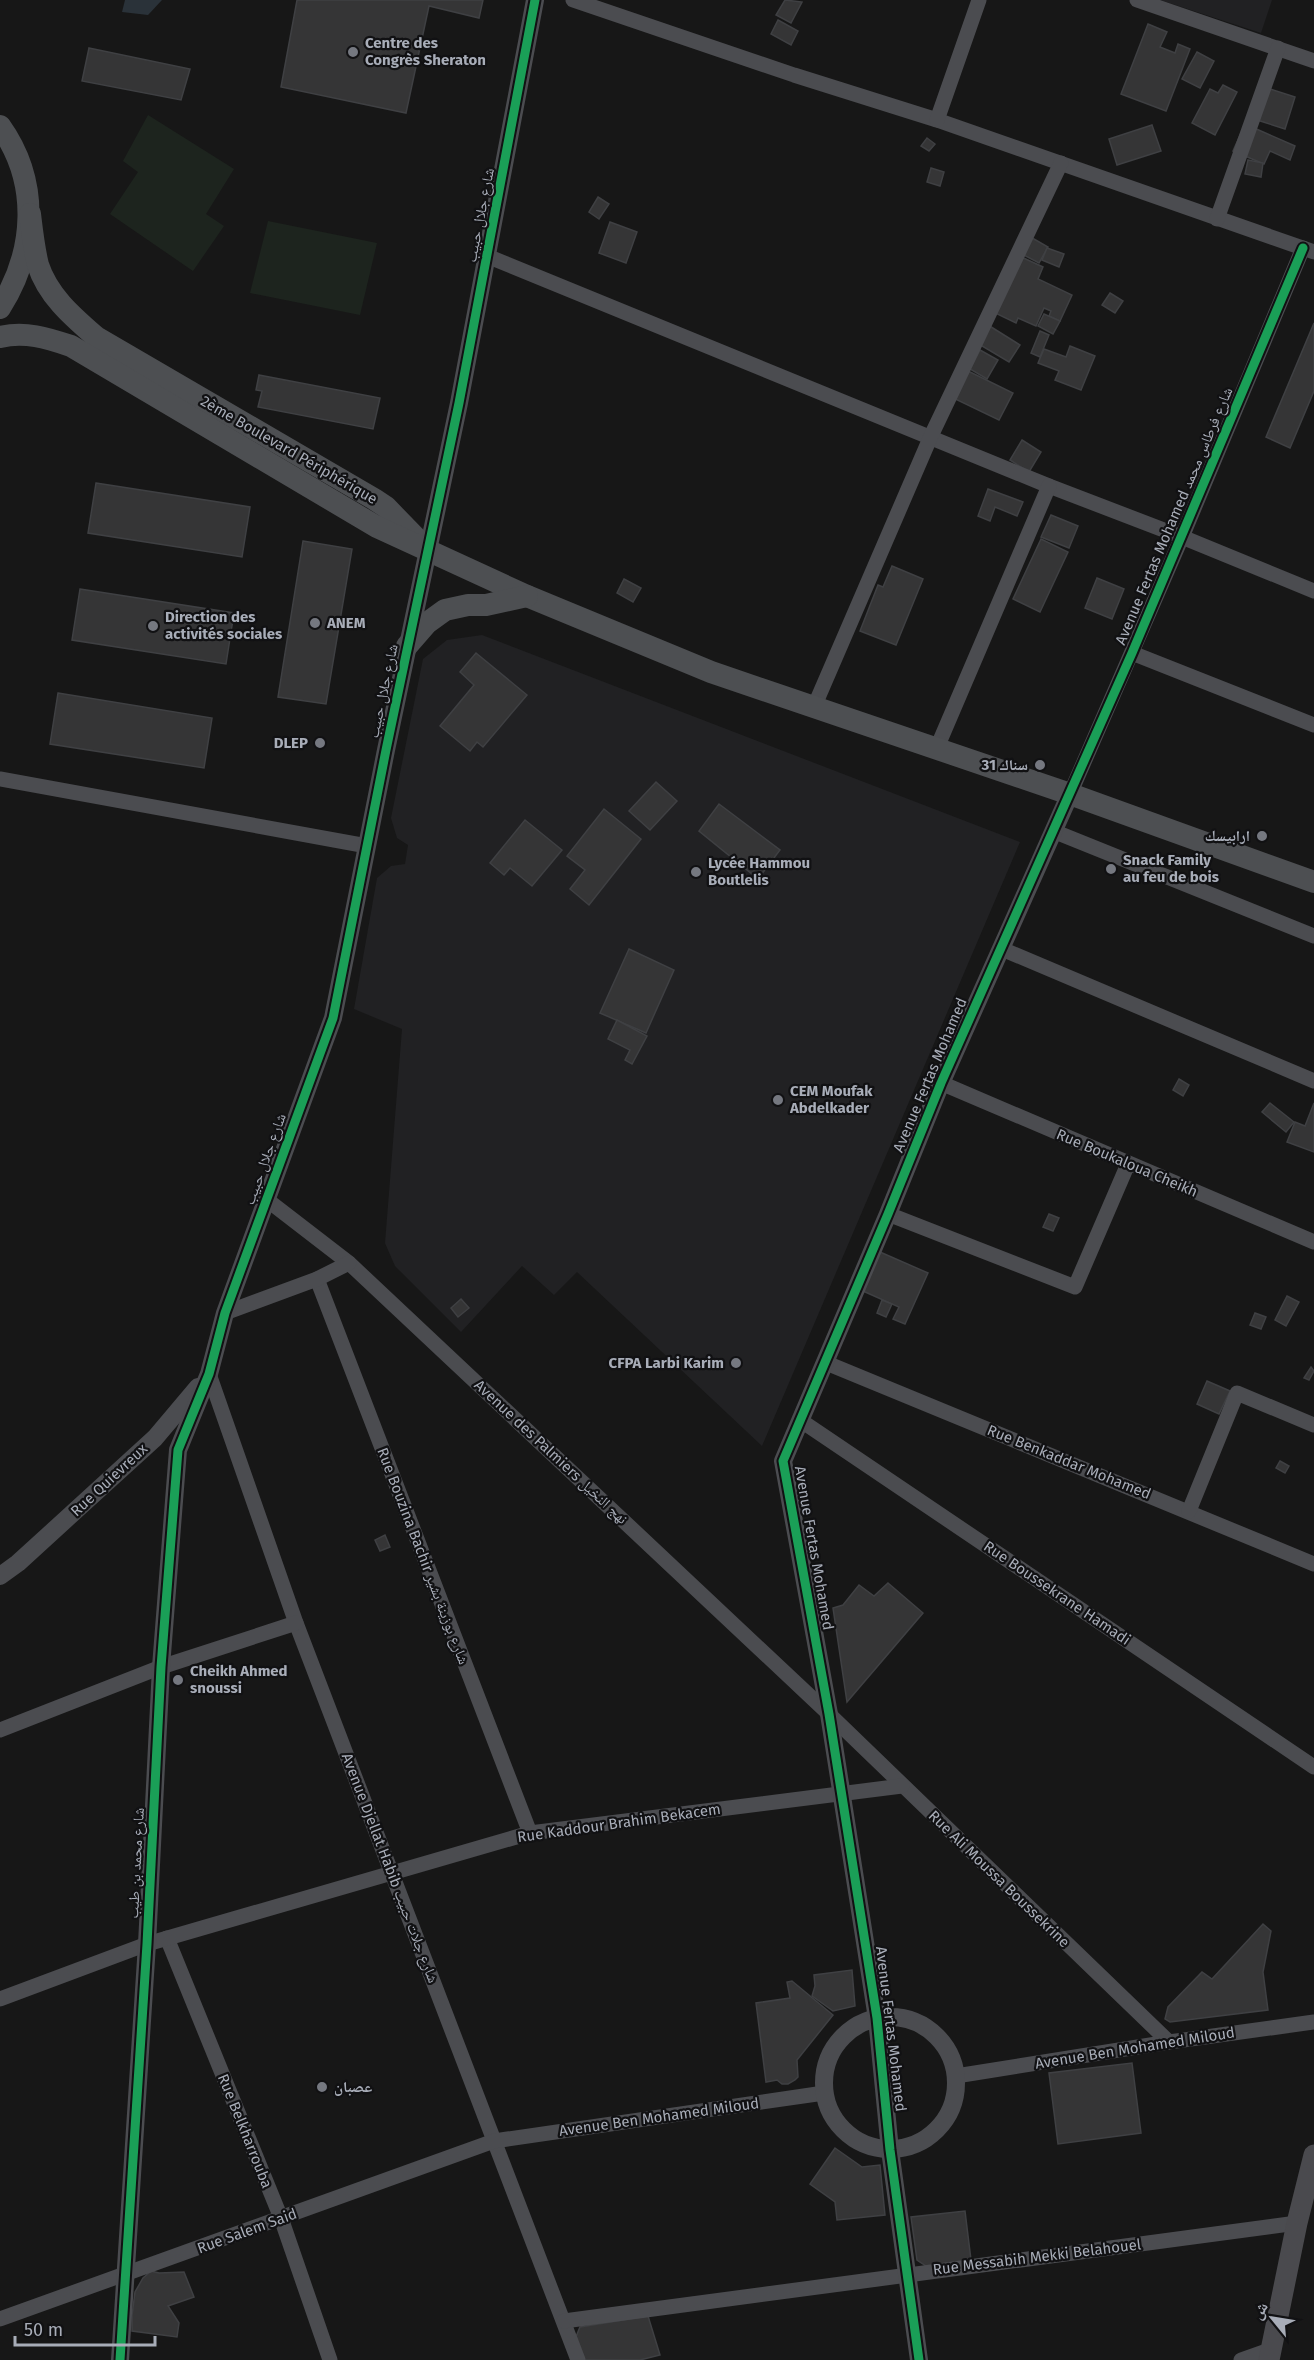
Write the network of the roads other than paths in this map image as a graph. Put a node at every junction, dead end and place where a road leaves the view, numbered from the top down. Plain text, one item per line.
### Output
1 (535, 0) edge
2 (573, 0) edge
3 (979, 0) edge
4 (1137, 0) edge
5 (1278, 48) junction
6 (1314, 61) edge
7 (937, 120) junction
8 (2, 128) edge
9 (1061, 163) junction
10 (30, 214) junction
11 (1217, 219) junction
12 (1308, 250) edge
13 (487, 256) junction
14 (0, 308) edge
15 (0, 337) edge
16 (931, 436) junction
17 (1049, 486) junction
18 (1182, 537) junction
19 (428, 549) junction
20 (1314, 591) edge
21 (527, 596) junction
22 (407, 646) junction
23 (1132, 653) junction
24 (814, 707) junction
25 (1314, 725) edge
26 (936, 750) junction
27 (0, 778) edge
28 (1070, 794) junction
29 (1053, 831) junction
30 (367, 846) junction
31 (1314, 882) edge
32 (1314, 936) edge
33 (1002, 949) junction
34 (1314, 1081) edge
35 (941, 1083) junction
36 (1128, 1164) junction
37 (266, 1199) junction
38 (888, 1214) junction
39 (1314, 1242) edge
40 (349, 1263) junction
41 (317, 1279) junction
42 (225, 1313) junction
43 (824, 1362) junction
44 (209, 1374) junction
45 (800, 1420) junction
46 (1314, 1425) edge
47 (1189, 1511) junction
48 (1314, 1564) edge
49 (0, 1576) edge
50 (296, 1623) junction
51 (161, 1667) junction
52 (829, 1714) junction
53 (0, 1730) edge
54 (1314, 1767) edge
55 (902, 1786) junction
56 (841, 1793) junction
57 (530, 1833) junction
58 (392, 1873) junction
59 (166, 1938) junction
60 (147, 1944) junction
61 (0, 1999) edge
62 (877, 2018) junction
63 (1314, 2022) edge
64 (1169, 2042) junction
65 (956, 2076) junction
66 (825, 2093) junction
67 (494, 2141) junction
68 (890, 2150) junction
69 (1314, 2155) edge
70 (281, 2218) junction
71 (1297, 2223) junction
72 (908, 2274) junction
73 (125, 2275) junction
74 (0, 2319) edge
75 (564, 2321) junction
76 (1271, 2354) edge
77 (120, 2360) edge
78 (330, 2360) edge
79 (578, 2360) edge
80 (919, 2360) edge
81 (1241, 2360) edge

1 - 13 street, شارع جلال حبيب
2 - 7 street
3 - 7 street
4 - 5 street
5 - 6 street
5 - 11 street
7 - 9 street
8 - 10 main road
9 - 11 street
9 - 16 street
10 - 14 main road
10 - 19 main road, 2ème Boulevard Périphérique
11 - 12 street
12 - 18 street, Avenue Fertas Mohamed شارع فرطاس محمد
13 - 16 street
13 - 19 street, شارع جلال حبيب
15 - 19 main road, 2ème Boulevard Périphérique
16 - 17 street
16 - 24 street
17 - 18 street
17 - 26 street
18 - 20 street
18 - 23 street, Avenue Fertas Mohamed شارع فرطاس محمد
19 - 21 main road
19 - 22 street, شارع جلال حبيب
21 - 22 main road
21 - 24 main road
22 - 30 street, شارع جلال حبيب
23 - 25 street
23 - 28 street, Avenue Fertas Mohamed شارع فرطاس محمد
24 - 26 main road
26 - 28 main road
27 - 30 street
28 - 29 street, Avenue Fertas Mohamed
28 - 31 main road
29 - 32 street
29 - 33 street, Avenue Fertas Mohamed
30 - 37 street, شارع جلال حبيب
33 - 34 street
33 - 35 street, Avenue Fertas Mohamed
35 - 36 street, Rue Boukaloua Cheikh
35 - 38 street, Avenue Fertas Mohamed
36 - 38 street
36 - 39 street, Rue Boukaloua Cheikh
37 - 40 street, Avenue des Palmiers نهج النخيل
37 - 42 street, شارع جلال حبيب
38 - 43 street, Avenue Fertas Mohamed
40 - 41 street
40 - 52 street, Avenue des Palmiers نهج النخيل
41 - 42 street
41 - 57 street, Rue Bouzina Bachir شارع بوزينة بشير
42 - 44 street, شارع جلال حبيب
43 - 45 street, Avenue Fertas Mohamed
43 - 47 street, Rue Benkaddar Mohamed
44 - 49 street, Rue Quievreux
44 - 50 street, Avenue Djellat Habib شارع جلات حبيب
44 - 51 street, شارع محمد بن طيب
45 - 52 street, Avenue Fertas Mohamed
45 - 54 street, Rue Boussekrane Hamadi
46 - 47 street
47 - 48 street, Rue Benkaddar Mohamed
50 - 51 street
50 - 58 street, Avenue Djellat Habib شارع جلات حبيب
51 - 53 street
51 - 60 street, شارع محمد بن طيب
52 - 55 street, Rue Ali Moussa Boussekrine
52 - 56 street, Avenue Fertas Mohamed
55 - 56 street, Rue Kaddour Brahim Bekacem
55 - 64 street, Rue Ali Moussa Boussekrine
56 - 57 street, Rue Kaddour Brahim Bekacem
56 - 62 street, Avenue Fertas Mohamed
57 - 58 street, Rue Kaddour Brahim Bekacem
58 - 59 street, Rue Kaddour Brahim Bekacem
58 - 67 street, Avenue Djellat Habib شارع جلات حبيب
59 - 60 street, Rue Kaddour Brahim Bekacem
59 - 70 street, Rue Belkharrouba
60 - 61 street, Rue Kaddour Brahim Bekacem
60 - 73 street, شارع محمد بن طيب
62 - 65 street
62 - 66 street
62 - 68 street, Avenue Fertas Mohamed
63 - 64 street, Avenue Ben Mohamed Miloud
64 - 65 street, Avenue Ben Mohamed Miloud
65 - 68 street
66 - 67 street, Avenue Ben Mohamed Miloud
66 - 68 street
67 - 70 street, Rue Salem Said
67 - 75 street, Avenue Djellat Habib شارع جلات حبيب
68 - 72 street, Avenue Fertas Mohamed
69 - 71 main road
70 - 73 street, Rue Salem Said
70 - 78 street, Rue Belkharrouba
71 - 72 street, Rue Messabih Mekki Belahouel
71 - 76 main road
72 - 75 street, Rue Messabih Mekki Belahouel
72 - 80 street, Avenue Fertas Mohamed
73 - 74 street, Rue Salem Said
73 - 77 street, شارع محمد بن طيب
75 - 79 street, Avenue Djellat Habib شارع جلات حبيب
76 - 81 street

